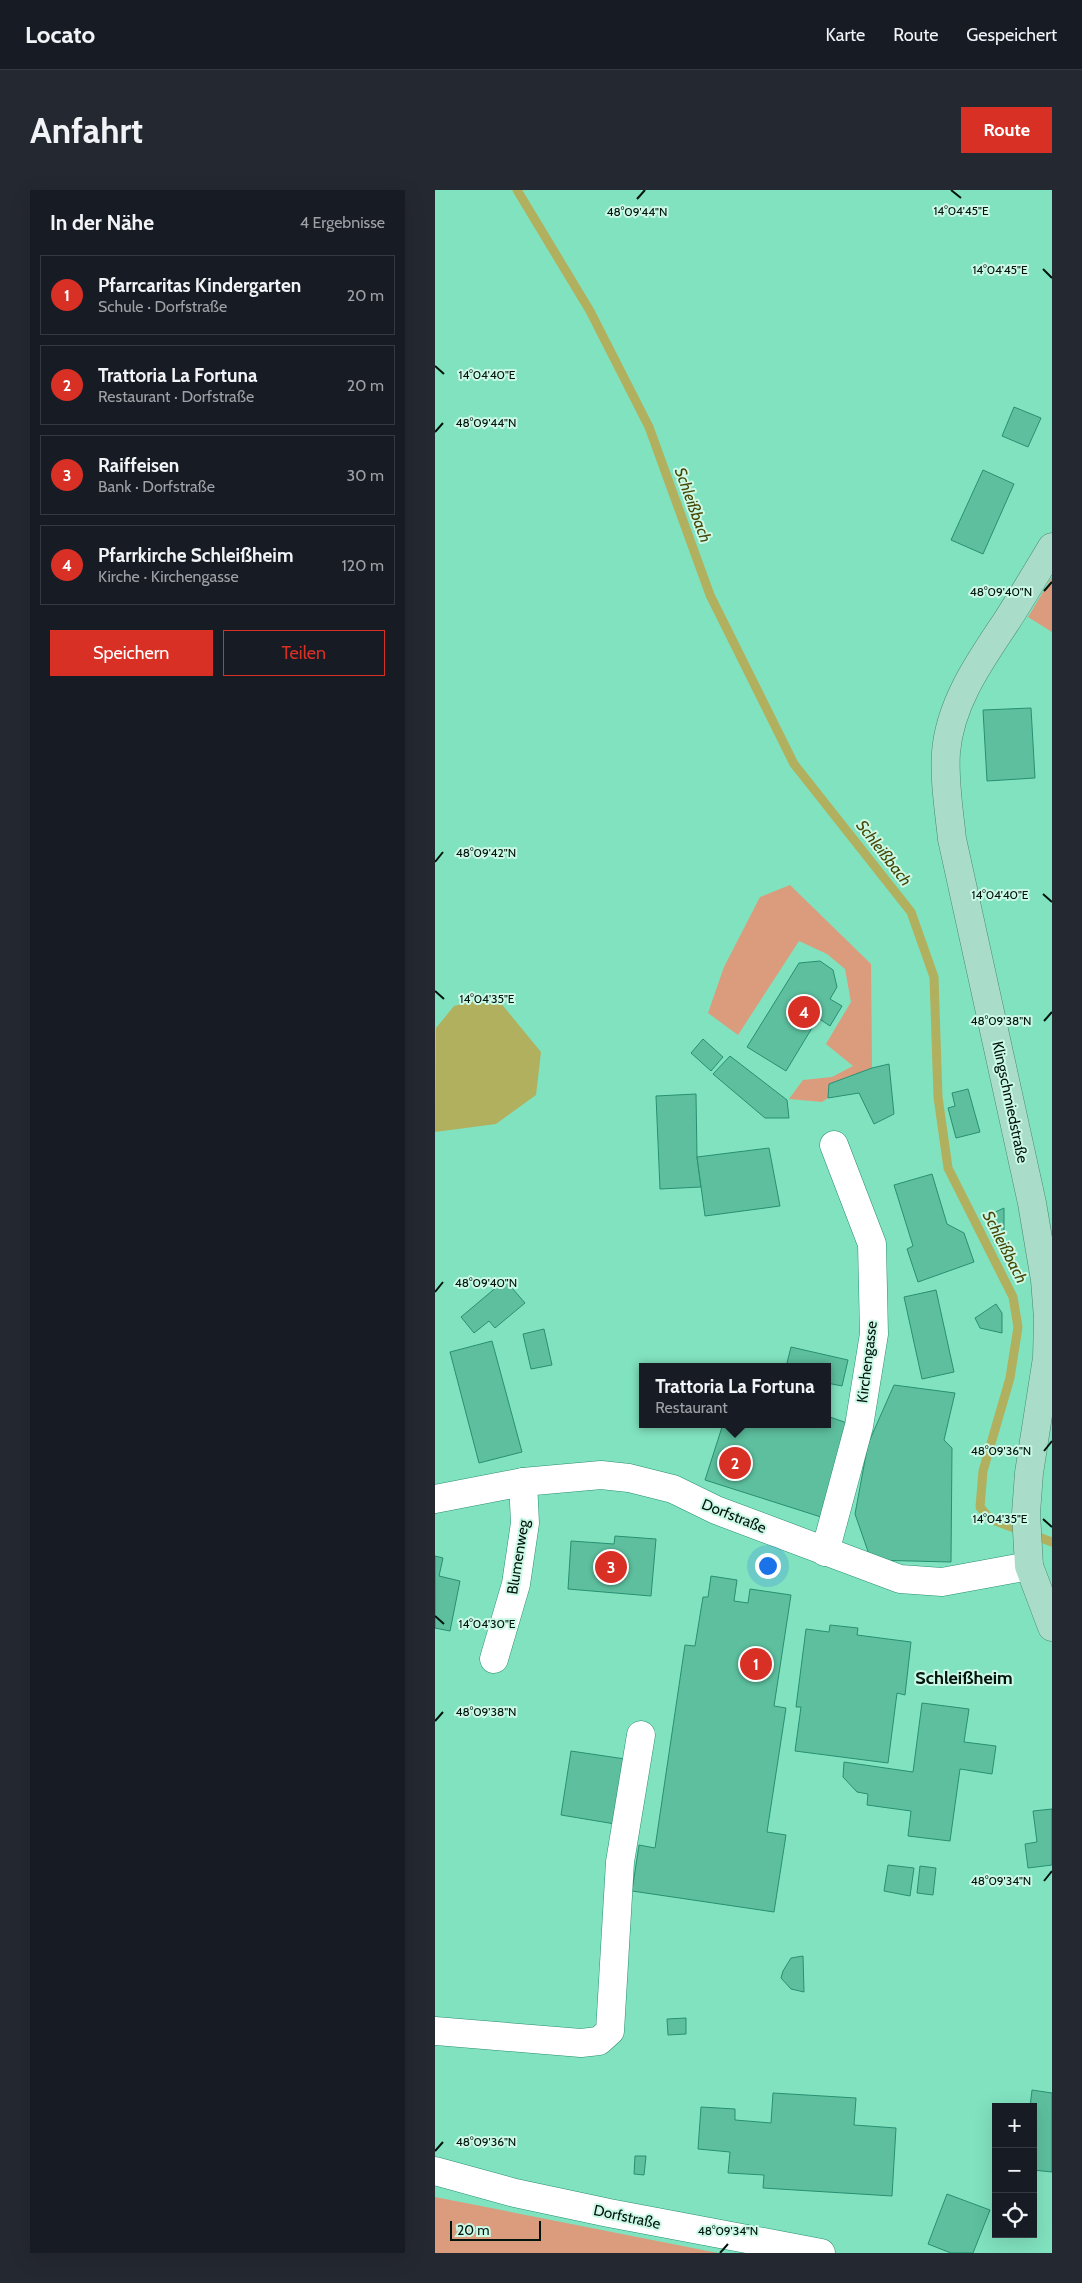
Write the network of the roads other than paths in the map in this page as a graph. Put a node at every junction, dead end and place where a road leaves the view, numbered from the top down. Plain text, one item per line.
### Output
1 (1052, 547) edge
2 (834, 1145) dead end
3 (523, 1482) junction
4 (435, 1498) edge
5 (825, 1552) junction
6 (1029, 1566) junction
7 (1052, 1627) edge
8 (494, 1659) dead end
9 (641, 1735) dead end
10 (435, 2031) edge
11 (435, 2171) edge
12 (821, 2253) edge

1 - 6 main road, Klingschmiedstraße
2 - 5 street, Kirchengasse
3 - 4 street, Dorfstraße
3 - 5 street, Dorfstraße
3 - 8 street, Blumenweg
5 - 6 street, Dorfstraße
6 - 7 main road, Klingschmiedstraße
9 - 10 street
11 - 12 street, Dorfstraße

